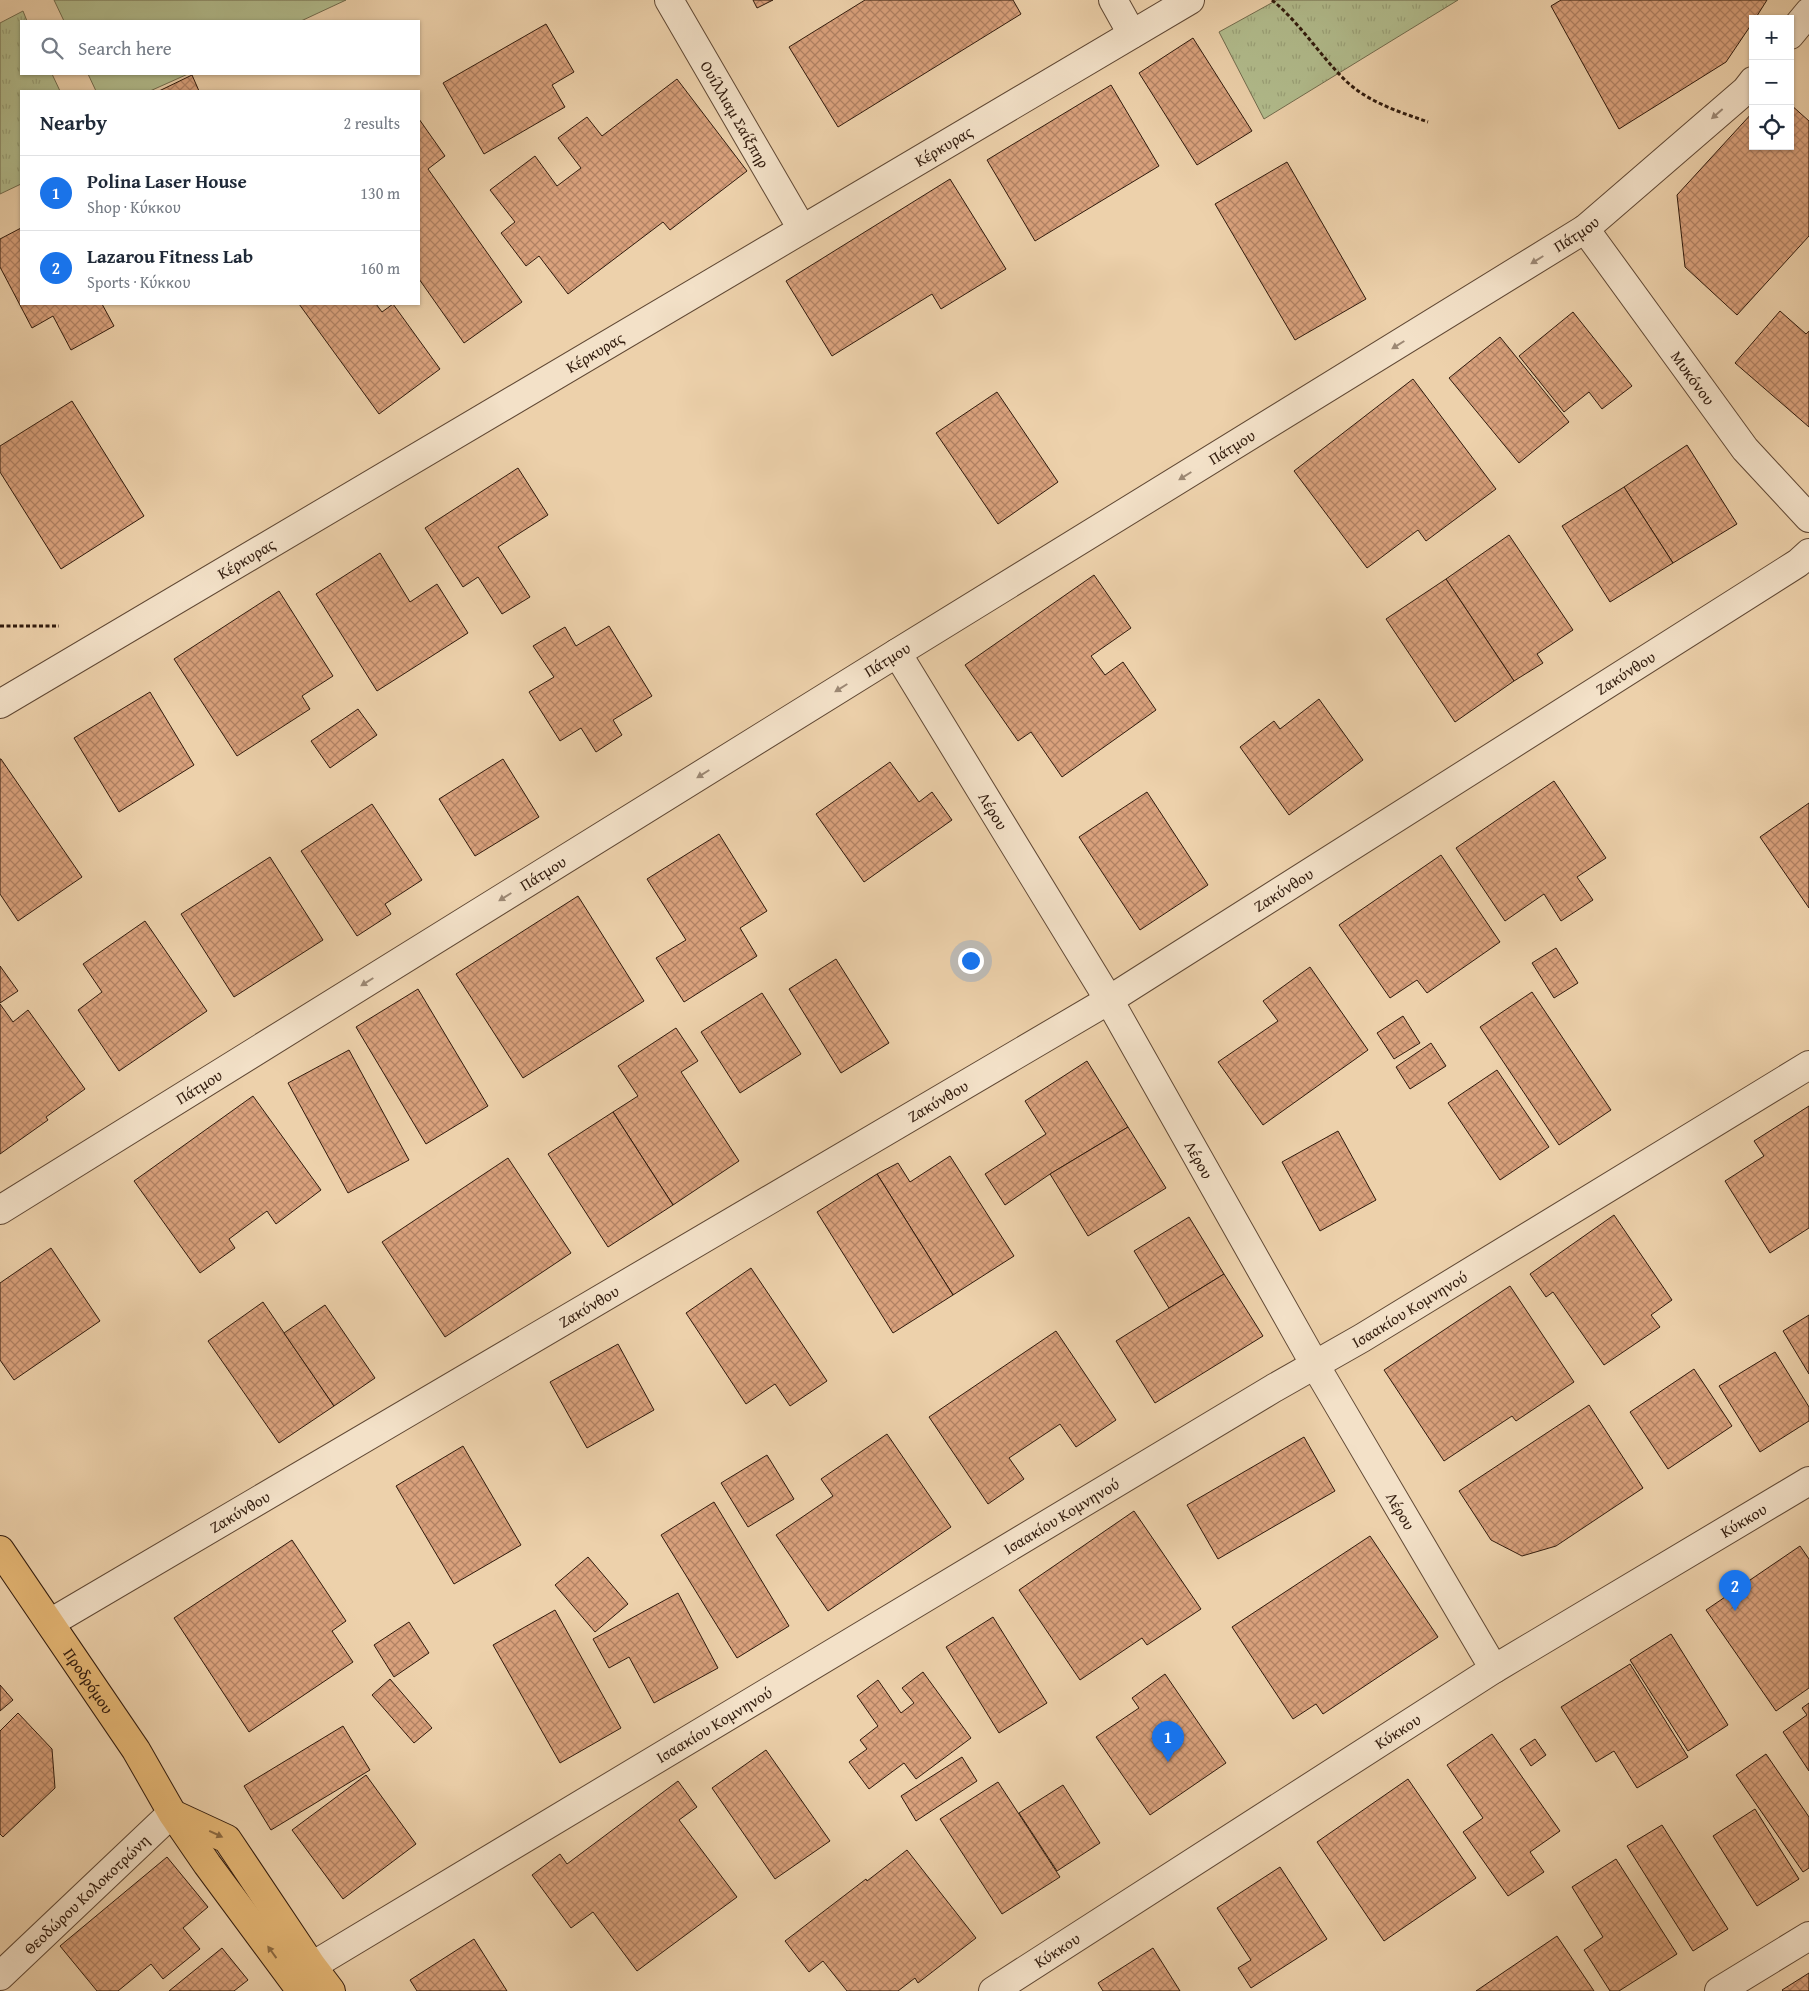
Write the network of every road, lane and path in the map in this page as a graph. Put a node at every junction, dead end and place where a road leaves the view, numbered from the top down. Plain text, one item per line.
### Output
1 (670, 0) edge
2 (1113, 0) edge
3 (1190, 0) edge
4 (1272, 0) edge
5 (1809, 12) edge
6 (1794, 30) edge
7 (1132, 34) junction
8 (1749, 86) edge
9 (1428, 122) dead end
10 (1585, 229) junction
11 (802, 230) junction
12 (1809, 518) edge
13 (1809, 554) edge
14 (897, 653) junction
15 (0, 704) edge
16 (1109, 1000) junction
17 (1809, 1065) edge
18 (0, 1210) edge
19 (1315, 1365) junction
20 (1808, 1483) edge
21 (0, 1550) edge
22 (50, 1623) junction
23 (1494, 1669) junction
24 (172, 1813) junction
25 (1809, 1936) edge
26 (312, 1966) junction
27 (0, 1976) edge
28 (301, 1991) edge
29 (331, 1991) edge
30 (993, 1991) edge
31 (1719, 1991) edge

1 - 11 street, Ουίλλιαμ Σαίξπηρ
2 - 7 street
3 - 7 street, Κέρκυρας
4 - 9 path
5 - 6 street
7 - 11 street, Κέρκυρας
8 -> 10 street, Πάτμου
10 - 12 street, Μυκόνου
10 -> 14 street, Πάτμου
11 - 15 street, Κέρκυρας
13 - 16 street, Ζακύνθου
14 - 16 street, Λέρου
14 -> 18 street, Πάτμου
16 - 19 street, Λέρου
16 - 22 street, Ζακύνθου
17 - 19 street, Ισαακίου Κομνηνού
19 - 23 street, Λέρου
19 - 26 street, Ισαακίου Κομνηνού
20 - 23 street, Κύκκου
21 - 22 main road, Προδρόμου
22 - 24 main road, Προδρόμου
23 - 30 street, Κύκκου
24 -> 26 main road
24 - 27 street, Θεοδώρου Κολοκοτρώνη
28 -> 24 main road, Προδρόμου
25 - 31 street
26 - 29 main road

